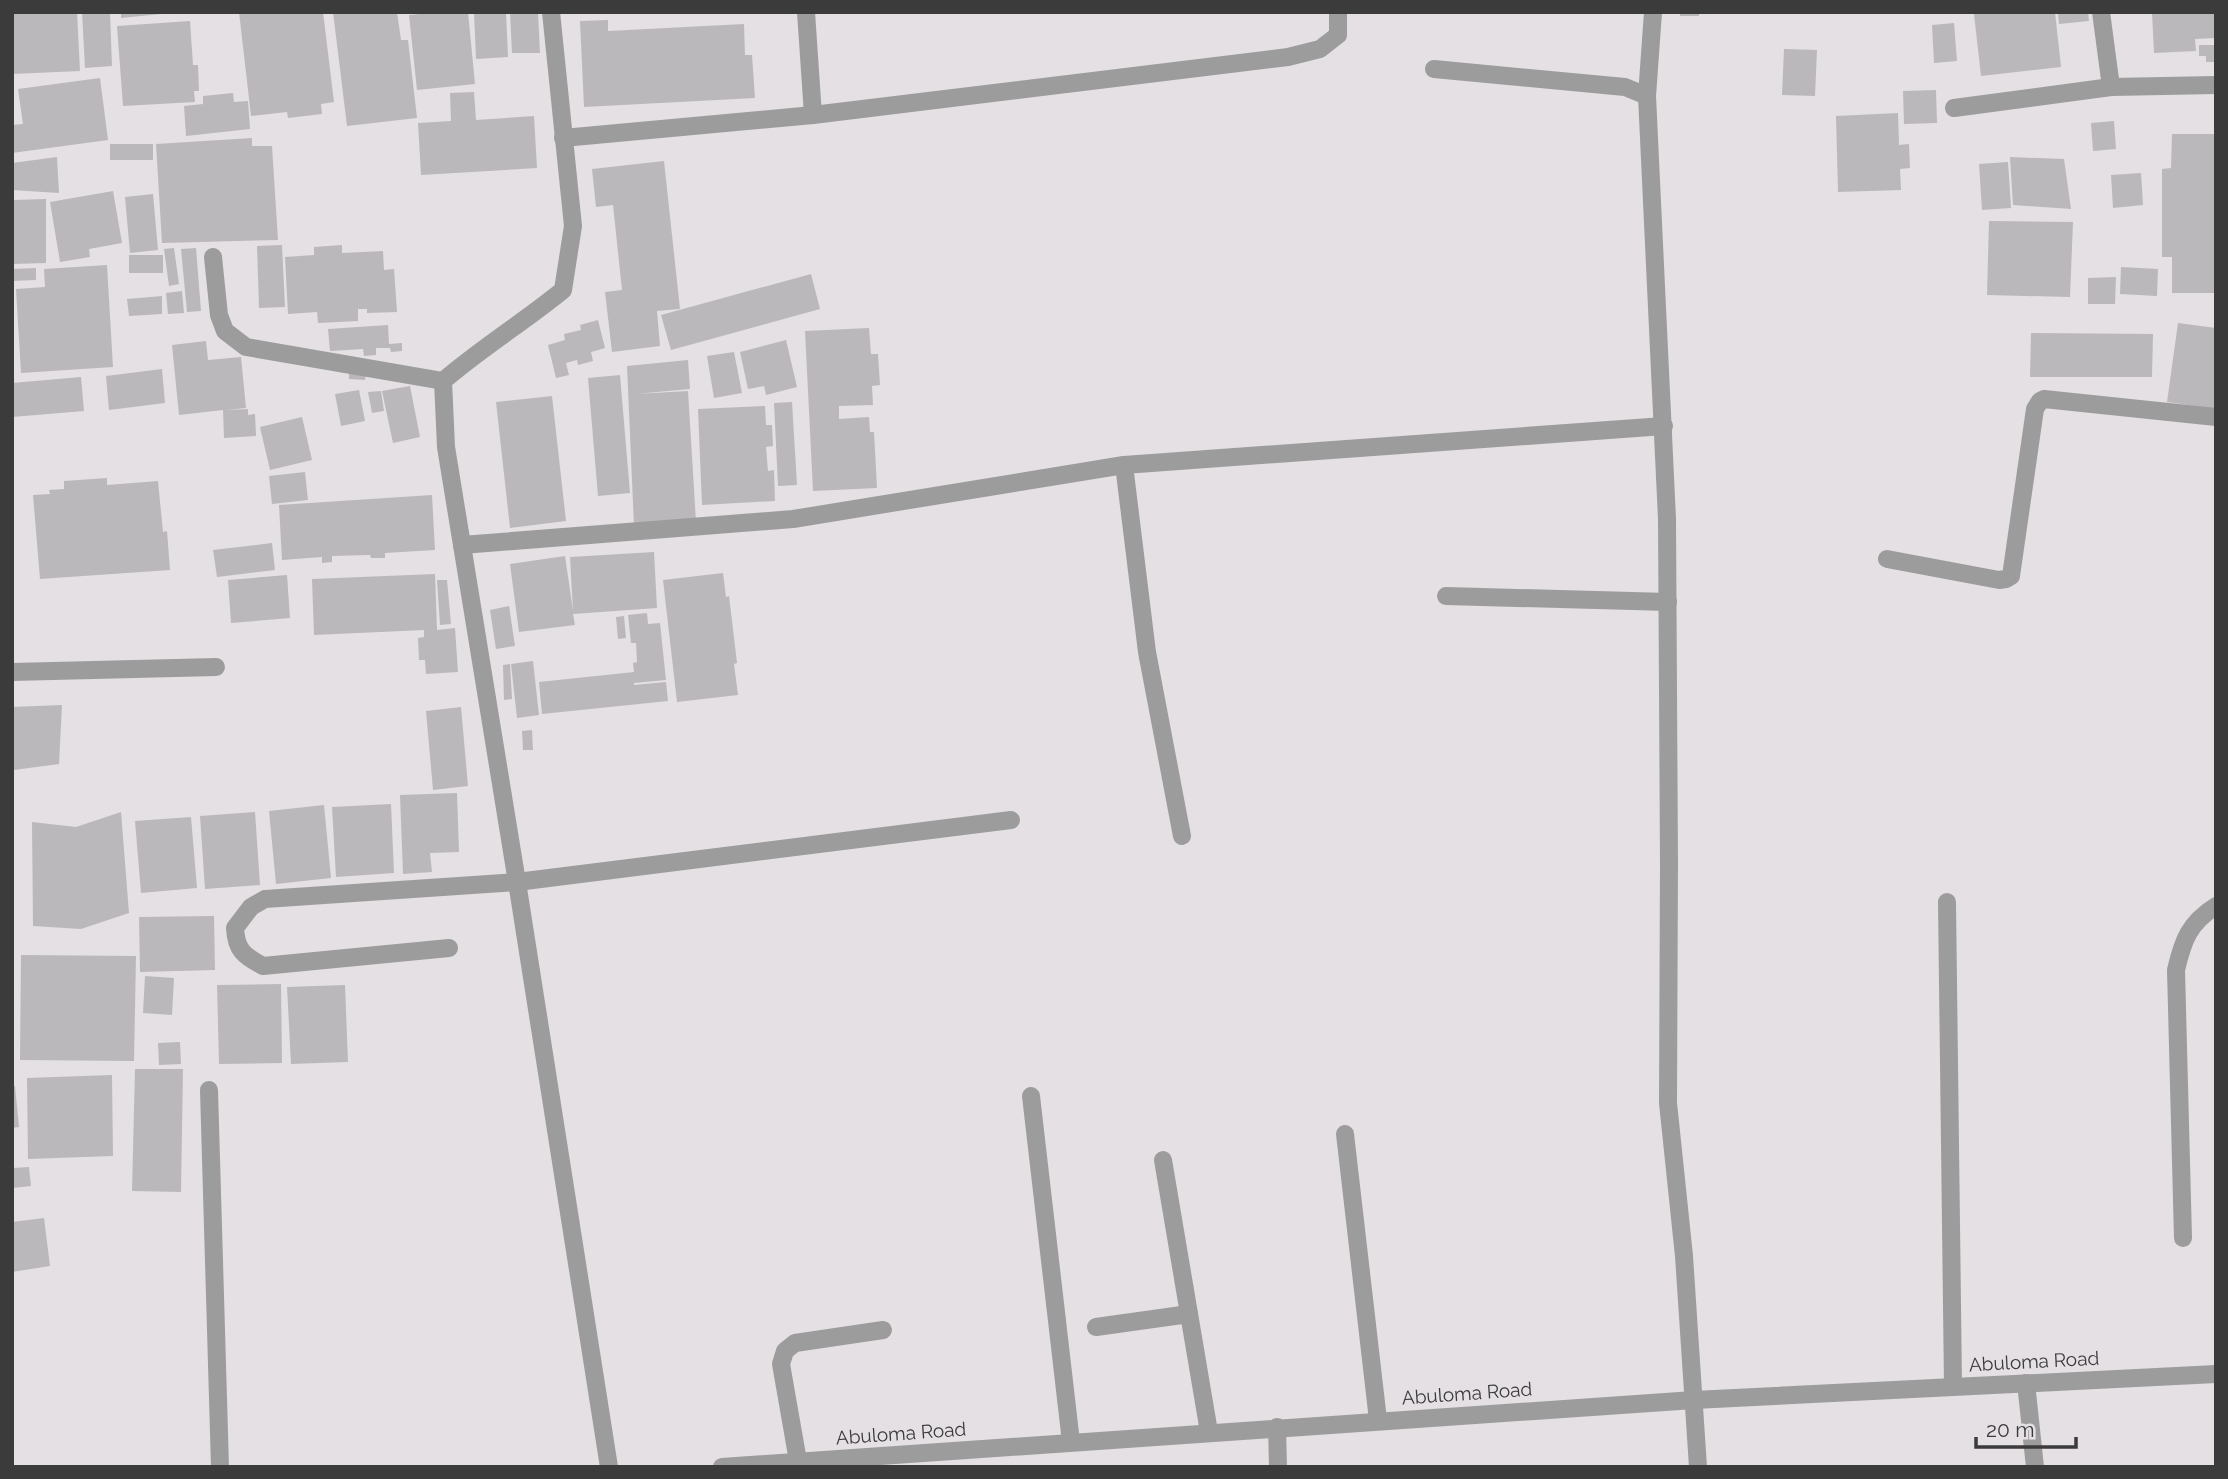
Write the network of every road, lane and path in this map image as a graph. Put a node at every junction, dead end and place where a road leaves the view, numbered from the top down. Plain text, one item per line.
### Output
1 (551, 12) edge
2 (806, 12) edge
3 (1338, 12) edge
4 (1653, 12) edge
5 (2101, 12) edge
6 (1434, 69) dead end
7 (2216, 85) edge
8 (2112, 87) junction
9 (1647, 96) junction
10 (1954, 108) dead end
11 (813, 115) junction
12 (563, 138) junction
13 (213, 257) dead end
14 (443, 381) junction
15 (2216, 417) edge
16 (1664, 426) junction
17 (1124, 465) junction
18 (462, 545) junction
19 (1887, 559) dead end
20 (1447, 596) dead end
21 (1668, 602) junction
22 (216, 667) dead end
23 (12, 672) edge
24 (1011, 820) dead end
25 (1182, 836) dead end
26 (517, 882) junction
27 (1947, 902) dead end
28 (2216, 906) edge
29 (449, 948) dead end
30 (209, 1090) dead end
31 (1031, 1096) dead end
32 (1345, 1134) dead end
33 (1163, 1160) dead end
34 (2183, 1238) dead end
35 (1189, 1314) junction
36 (1096, 1328) dead end
37 (883, 1330) dead end
38 (2216, 1374) edge
39 (2026, 1382) junction
40 (1953, 1386) junction
41 (1694, 1400) junction
42 (1378, 1420) junction
43 (1277, 1427) junction
44 (1209, 1432) junction
45 (1071, 1442) junction
46 (949, 1459) edge
47 (798, 1461) junction
48 (839, 1463) edge
49 (220, 1467) edge
50 (609, 1467) edge
51 (722, 1467) edge
52 (1278, 1467) edge
53 (1698, 1467) edge
54 (2035, 1467) edge

1 - 12 street
2 - 11 street
3 - 11 street
4 - 9 street
5 - 8 street
6 - 9 street
7 - 8 street
8 - 10 street
9 - 16 street
11 - 12 street
12 - 14 street
13 - 14 street
14 - 18 street
15 - 19 street
16 - 17 street
16 - 21 street
17 - 18 street
17 - 25 street
18 - 26 street
20 - 21 street
21 - 41 street
22 - 23 street
24 - 26 street
26 - 29 street
26 - 50 street
27 - 40 street
28 - 34 street
30 - 49 street
31 - 45 street
32 - 42 street
33 - 35 street
35 - 36 street
35 - 44 street
37 - 47 street
38 - 39 street, Abuloma Road
39 - 40 street, Abuloma Road
39 - 54 street
40 - 41 street, Abuloma Road
41 - 42 street, Abuloma Road
41 - 53 street
42 - 43 street, Abuloma Road
43 - 44 street, Abuloma Road
43 - 52 street
44 - 45 street, Abuloma Road
45 - 46 street, Abuloma Road
46 - 48 street, Abuloma Road
47 - 48 street, Abuloma Road
47 - 51 street, Abuloma Road

